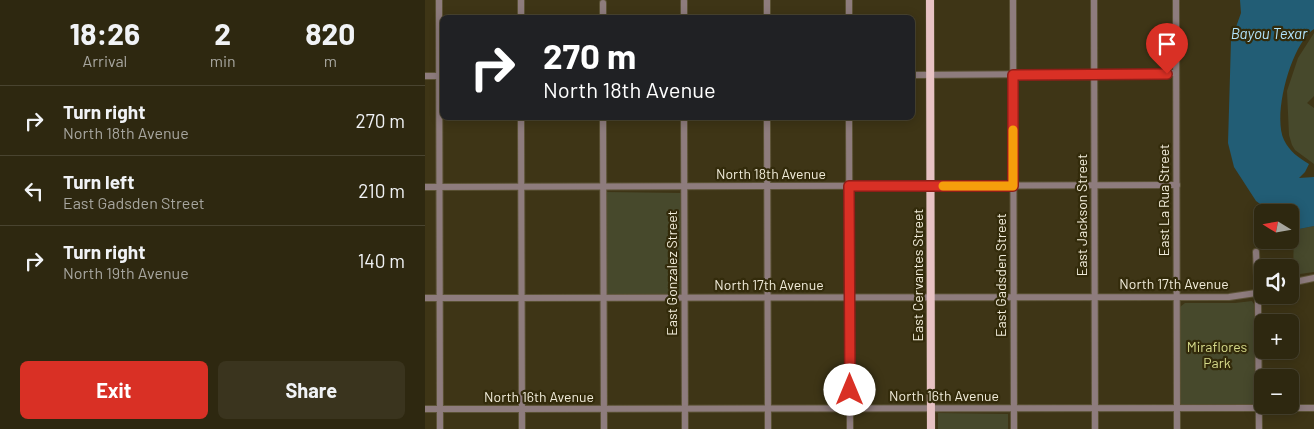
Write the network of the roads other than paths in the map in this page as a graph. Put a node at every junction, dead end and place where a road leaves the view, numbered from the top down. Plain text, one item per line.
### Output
1 (439, 0) edge
2 (521, 0) edge
3 (767, 0) edge
4 (849, 0) edge
5 (930, 0) edge
6 (1013, 0) edge
7 (1094, 0) edge
8 (1176, 0) edge
9 (684, 1) edge
10 (603, 3) dead end
11 (521, 15) edge
12 (603, 15) edge
13 (684, 15) edge
14 (767, 15) edge
15 (849, 15) edge
16 (440, 38) edge
17 (1094, 74) junction
18 (1176, 74) junction
19 (915, 75) edge
20 (930, 75) junction
21 (1013, 75) junction
22 (425, 76) edge
23 (440, 76) edge
24 (441, 120) edge
25 (521, 120) edge
26 (603, 120) edge
27 (684, 120) edge
28 (767, 120) edge
29 (849, 120) edge
30 (1094, 185) junction
31 (1177, 185) junction
32 (767, 186) junction
33 (849, 186) junction
34 (931, 186) junction
35 (1013, 186) junction
36 (425, 187) edge
37 (440, 187) junction
38 (521, 187) junction
39 (604, 187) junction
40 (685, 187) junction
41 (1256, 252) dead end
42 (1257, 259) edge
43 (1312, 280) edge
44 (1299, 282) edge
45 (1254, 294) edge
46 (931, 297) junction
47 (1014, 297) junction
48 (1095, 297) junction
49 (1177, 297) junction
50 (425, 298) edge
51 (440, 298) junction
52 (522, 298) junction
53 (604, 298) junction
54 (685, 298) junction
55 (768, 298) junction
56 (849, 298) junction
57 (1260, 304) edge
58 (1259, 369) edge
59 (931, 408) junction
60 (1014, 408) junction
61 (1095, 408) junction
62 (1177, 408) junction
63 (1254, 408) edge
64 (1299, 408) edge
65 (1314, 408) edge
66 (522, 409) junction
67 (604, 409) junction
68 (685, 409) junction
69 (768, 409) junction
70 (850, 409) junction
71 (425, 410) edge
72 (440, 410) junction
73 (1259, 414) edge
74 (440, 429) edge
75 (522, 429) edge
76 (604, 429) edge
77 (685, 429) edge
78 (768, 429) edge
79 (850, 429) edge
80 (931, 429) edge
81 (1014, 429) edge
82 (1095, 429) edge
83 (1177, 429) edge
84 (1259, 429) edge

1 - 16 street
2 - 11 street
3 - 14 street
4 - 15 street
5 - 20 main road, East Cervantes Street
6 - 21 street, East Gadsden Street
7 - 17 street, East Jackson Street
8 - 18 street, East La Rua Street
9 - 13 street
10 - 12 street
17 - 18 street
17 - 21 street
17 - 30 street, East Jackson Street
18 - 31 street, East La Rua Street
19 - 20 street
20 - 21 street
20 - 34 main road, East Cervantes Street
21 - 35 street, East Gadsden Street
22 - 23 street
24 - 37 street
25 - 38 street
26 - 39 street
27 - 40 street, East Gonzalez Street
28 - 32 street
29 - 33 street
30 - 31 street, North 18th Avenue
30 - 35 street, North 18th Avenue
30 - 48 street, East Jackson Street
31 - 49 street, East La Rua Street
32 - 33 street, North 18th Avenue
32 - 40 street, North 18th Avenue
32 - 55 street
33 - 34 street, North 18th Avenue
33 - 56 street
34 - 35 street, North 18th Avenue
34 - 46 main road, East Cervantes Street
35 - 47 street, East Gadsden Street
36 - 37 street, North 18th Avenue
37 - 38 street, North 18th Avenue
37 - 51 street
38 - 39 street, North 18th Avenue
38 - 52 street
39 - 40 street, North 18th Avenue
39 - 53 street
40 - 54 street, East Gonzalez Street
41 - 42 street
43 - 44 street
45 - 49 street, North 17th Avenue
46 - 47 street, North 17th Avenue
46 - 56 street, North 17th Avenue
46 - 59 main road, East Cervantes Street
47 - 48 street, North 17th Avenue
47 - 60 street, East Gadsden Street
48 - 49 street, North 17th Avenue
48 - 61 street, East Jackson Street
49 - 62 street, East La Rua Street
50 - 51 street, North 17th Avenue
51 - 52 street, North 17th Avenue
51 - 72 street
52 - 53 street, North 17th Avenue
52 - 66 street
53 - 54 street, North 17th Avenue
53 - 67 street
54 - 55 street, North 17th Avenue
54 - 68 street, East Gonzalez Street
55 - 56 street, North 17th Avenue
55 - 69 street
56 - 70 street
57 - 58 street
59 - 60 street, North 16th Avenue
59 - 70 street, North 16th Avenue
59 - 80 main road, East Cervantes Street
60 - 61 street, North 16th Avenue
60 - 81 street, East Gadsden Street
61 - 62 street, North 16th Avenue
61 - 82 street, East Jackson Street
62 - 63 street, North 16th Avenue
62 - 83 street, East La Rua Street
64 - 65 street, North 16th Avenue
66 - 67 street, North 16th Avenue
66 - 72 street, North 16th Avenue
66 - 75 street
67 - 68 street, North 16th Avenue
67 - 76 street
68 - 69 street, North 16th Avenue
68 - 77 street, East Gonzalez Street
69 - 70 street, North 16th Avenue
69 - 78 street
70 - 79 street
71 - 72 street, North 16th Avenue
72 - 74 street
73 - 84 street

